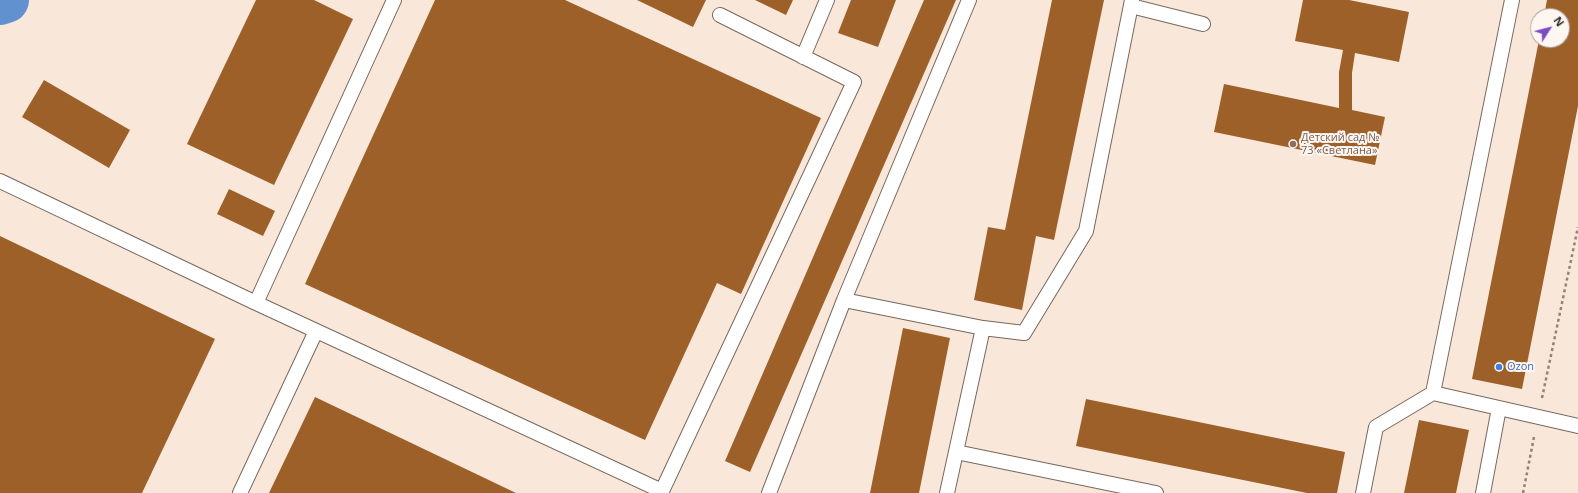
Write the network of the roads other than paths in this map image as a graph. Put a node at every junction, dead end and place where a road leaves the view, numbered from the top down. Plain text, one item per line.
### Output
1 (394, 0) edge
2 (827, 0) edge
3 (969, 0) edge
4 (1512, 0) edge
5 (1131, 3) edge
6 (720, 15) dead end
7 (1203, 24) dead end
8 (803, 57) junction
9 (0, 182) edge
10 (844, 300) junction
11 (256, 303) junction
12 (983, 328) junction
13 (316, 331) junction
14 (1433, 393) junction
15 (1499, 408) junction
16 (1578, 426) edge
17 (956, 452) junction
18 (662, 492) edge
19 (240, 493) edge
20 (769, 493) edge
21 (947, 493) edge
22 (1156, 493) edge
23 (1362, 493) edge
24 (1483, 493) edge

1 - 11 lane
2 - 8 lane
3 - 10 lane
4 - 14 lane
5 - 7 lane
5 - 12 lane
6 - 8 lane
8 - 18 lane
9 - 11 lane
10 - 12 lane
10 - 20 lane
11 - 13 lane
12 - 17 lane
13 - 18 lane
13 - 19 lane
14 - 15 lane
14 - 23 lane
15 - 16 lane
15 - 24 lane
17 - 21 lane
17 - 22 lane

